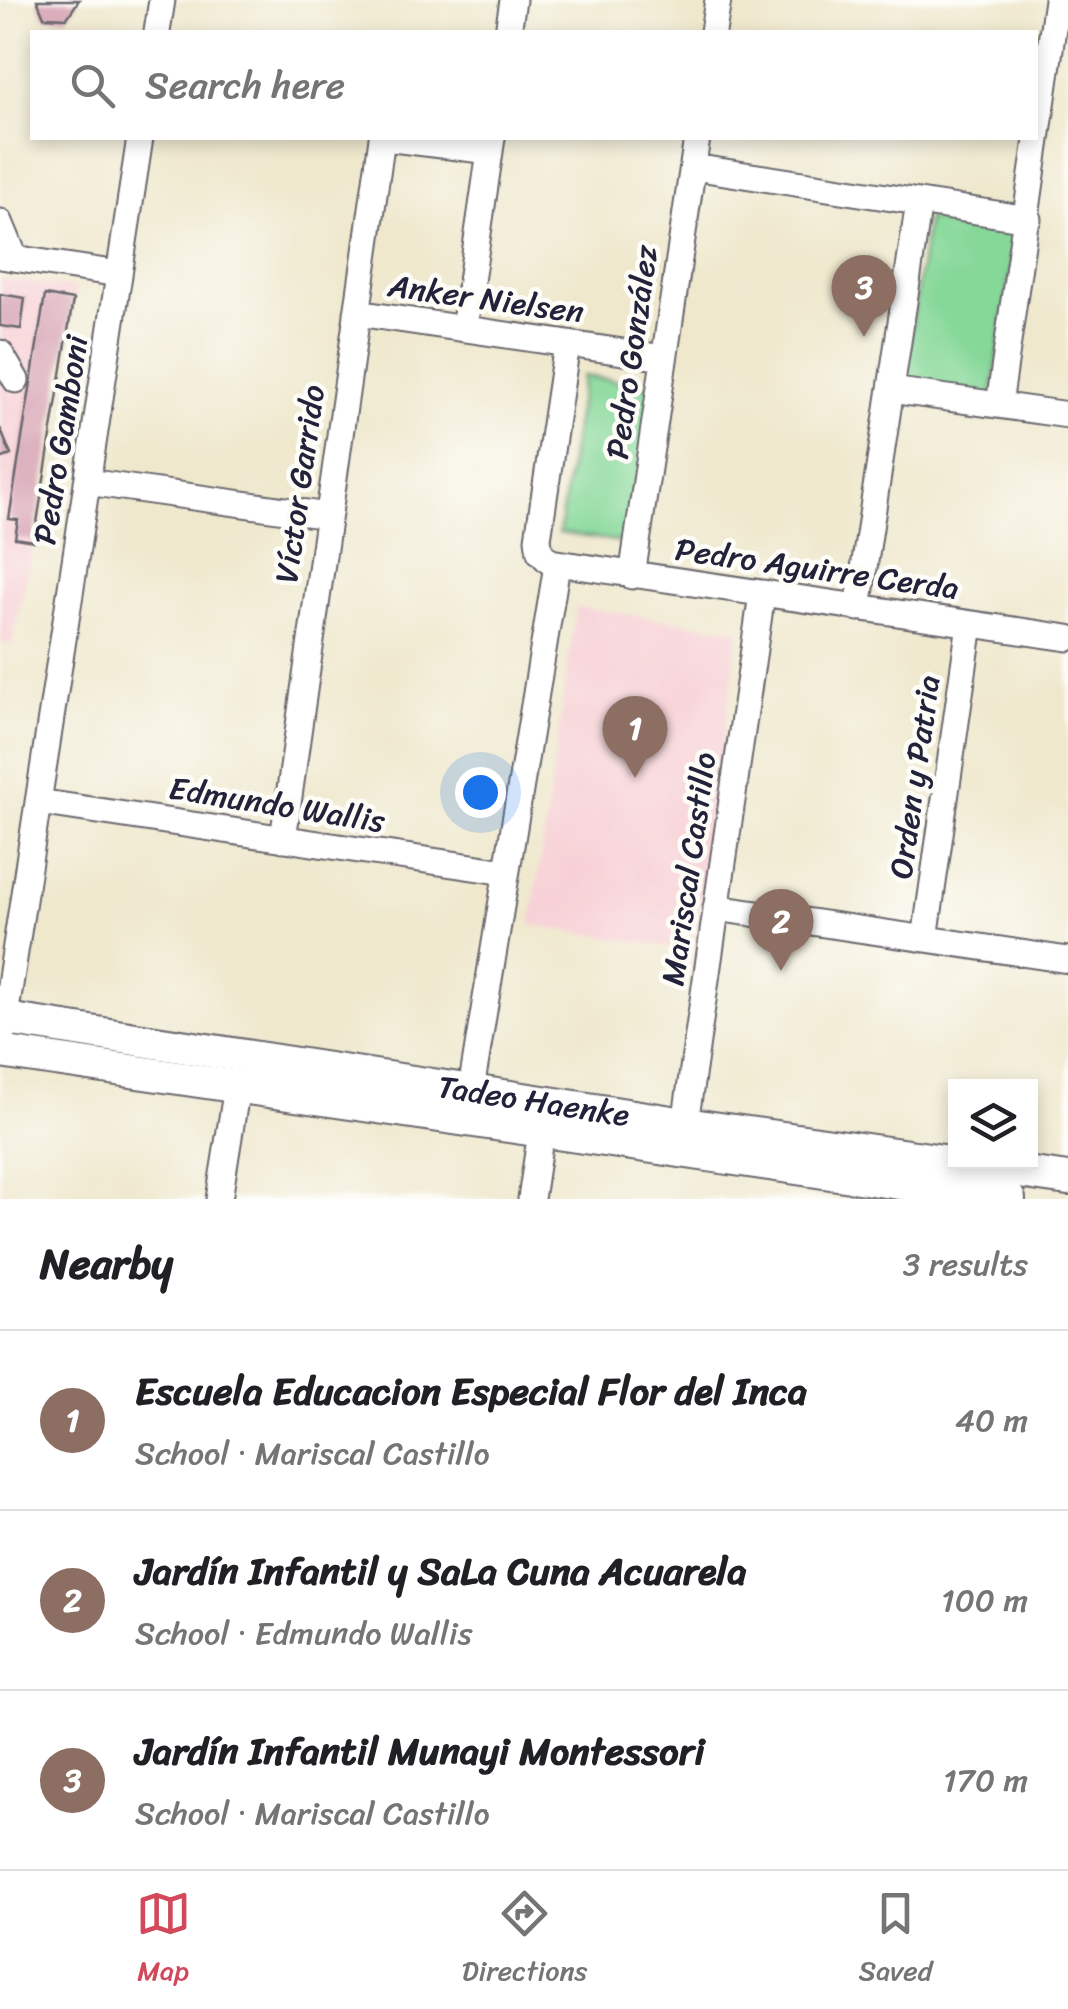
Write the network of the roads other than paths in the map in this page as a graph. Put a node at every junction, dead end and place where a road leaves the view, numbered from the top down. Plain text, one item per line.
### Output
1 (162, 0) edge
2 (513, 0) edge
3 (718, 0) edge
4 (1057, 0) edge
5 (156, 30) edge
6 (508, 30) edge
7 (713, 30) edge
8 (140, 140) edge
9 (384, 140) edge
10 (420, 140) edge
11 (697, 140) edge
12 (492, 144) edge
13 (693, 167) junction
14 (919, 202) junction
15 (1028, 218) junction
16 (0, 222) edge
17 (8, 257) edge
18 (120, 274) junction
19 (357, 314) junction
20 (464, 329) junction
21 (568, 344) junction
22 (0, 353) edge
23 (664, 358) junction
24 (16, 380) dead end
25 (891, 390) junction
26 (998, 404) junction
27 (1068, 414) edge
28 (87, 482) junction
29 (328, 516) junction
30 (557, 565) junction
31 (632, 576) junction
32 (762, 594) junction
33 (858, 608) junction
34 (970, 624) junction
35 (1068, 638) edge
36 (38, 802) junction
37 (283, 839) junction
38 (506, 872) junction
39 (716, 908) junction
40 (925, 939) junction
41 (1068, 960) edge
42 (1, 1034) edge
43 (237, 1087) junction
44 (468, 1106) junction
45 (541, 1132) junction
46 (683, 1138) junction
47 (1068, 1178) edge
48 (881, 1190) edge
49 (220, 1199) edge
50 (531, 1199) edge
51 (1009, 1199) edge

1 - 5 street
2 - 6 street
3 - 7 street
4 - 15 street
8 - 18 street, Pedro Gamboni
9 - 19 street, Víctor Garrido
10 - 12 street
11 - 13 street, Pedro González
12 - 20 street
13 - 14 street
13 - 23 street, Pedro González
14 - 15 street
14 - 25 street
15 - 26 street
16 - 17 street
17 - 18 street
18 - 28 street, Pedro Gamboni
19 - 20 street, Anker Nielsen
19 - 29 street, Víctor Garrido
20 - 21 street, Anker Nielsen
21 - 23 street, Anker Nielsen
21 - 30 street, Pedro González
22 - 24 street
23 - 31 street, Pedro González
25 - 26 street
25 - 33 street
26 - 27 street
28 - 29 street
28 - 36 street, Pedro Gamboni
29 - 37 street, Víctor Garrido
30 - 31 street, Pedro Aguirre Cerda
30 - 38 street
31 - 32 street, Pedro Aguirre Cerda
32 - 33 street, Pedro Aguirre Cerda
32 - 39 street, Mariscal Castillo
33 - 34 street, Pedro Aguirre Cerda
34 - 35 street, Pedro Aguirre Cerda
34 - 40 street, Orden y Patria
36 - 37 street, Edmundo Wallis
36 - 42 street, Pedro Gamboni
37 - 38 street, Edmundo Wallis
38 - 44 street
39 - 40 street
39 - 46 street, Mariscal Castillo
40 - 41 street
42 - 43 main road, Tadeo Haenke
42 - 44 main road, Tadeo Haenke
43 - 44 main road, Tadeo Haenke
43 - 49 street
44 - 45 main road, Tadeo Haenke
44 - 46 main road, Tadeo Haenke
45 - 46 main road, Tadeo Haenke
45 - 50 street
46 - 47 main road, Tadeo Haenke
46 - 48 main road, Tadeo Haenke
48 - 51 main road, Tadeo Haenke

